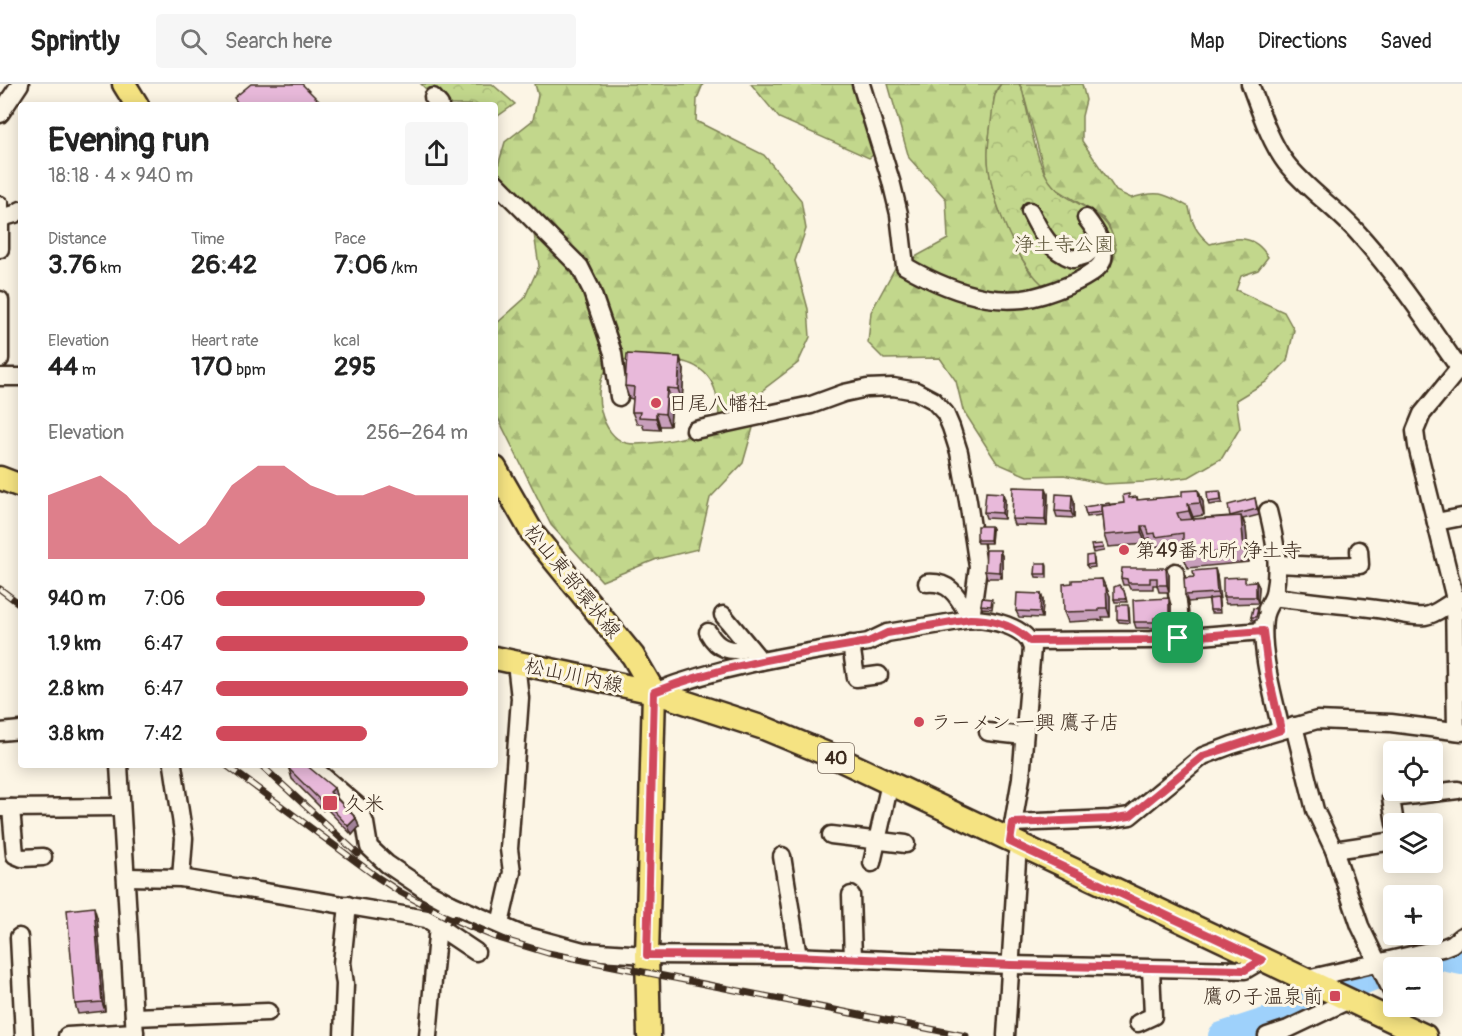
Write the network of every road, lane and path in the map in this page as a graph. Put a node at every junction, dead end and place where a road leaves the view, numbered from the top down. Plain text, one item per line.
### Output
1 (20, 84) edge
2 (124, 84) edge
3 (861, 84) edge
4 (1250, 84) edge
5 (136, 102) edge
6 (0, 114) edge
7 (498, 185) edge
8 (0, 205) edge
9 (1030, 211) dead end
10 (15, 216) edge
11 (1086, 218) dead end
12 (1100, 243) junction
13 (0, 249) edge
14 (0, 300) edge
15 (0, 359) edge
16 (1459, 373) edge
17 (0, 377) edge
18 (18, 377) edge
19 (620, 397) dead end
20 (695, 430) dead end
21 (498, 473) edge
22 (0, 478) edge
23 (18, 485) edge
24 (1268, 511) dead end
25 (1462, 517) edge
26 (1436, 522) junction
27 (1359, 550) dead end
28 (1277, 564) junction
29 (1175, 572) dead end
30 (927, 583) dead end
31 (1274, 597) junction
32 (1458, 600) edge
33 (723, 615) dead end
34 (970, 619) junction
35 (1263, 631) junction
36 (708, 632) dead end
37 (1178, 638) junction
38 (1030, 641) junction
39 (851, 644) junction
40 (749, 647) junction
41 (506, 661) edge
42 (761, 661) junction
43 (879, 675) dead end
44 (654, 692) junction
45 (1288, 728) junction
46 (18, 730) edge
47 (0, 732) edge
48 (988, 732) dead end
49 (1459, 732) edge
50 (1024, 736) junction
51 (119, 768) edge
52 (173, 768) edge
53 (311, 768) edge
54 (890, 783) junction
55 (1458, 790) dead end
56 (121, 807) junction
57 (5, 808) edge
58 (1393, 813) edge
59 (831, 835) dead end
60 (1014, 836) junction
61 (877, 841) junction
62 (1383, 843) edge
63 (906, 844) dead end
64 (1334, 850) junction
65 (783, 856) dead end
66 (43, 857) dead end
67 (872, 863) dead end
68 (126, 877) junction
69 (181, 878) junction
70 (851, 895) dead end
71 (451, 904) junction
72 (348, 905) junction
73 (500, 924) junction
74 (438, 925) junction
75 (1462, 936) edge
76 (19, 937) dead end
77 (476, 952) dead end
78 (647, 955) junction
79 (798, 957) junction
80 (853, 959) junction
81 (1262, 960) junction
82 (1011, 965) junction
83 (1151, 968) junction
84 (1380, 968) junction
85 (1383, 974) edge
86 (1311, 982) junction
87 (1347, 999) junction
88 (268, 1012) dead end
89 (1406, 1017) edge
90 (1138, 1023) dead end
91 (135, 1028) edge
92 (1416, 1032) edge
93 (24, 1036) edge
94 (67, 1036) edge
95 (343, 1036) edge
96 (428, 1036) edge
97 (649, 1036) edge
98 (1006, 1036) edge
99 (1268, 1036) edge

1 - 6 street
2 - 5 main road
3 - 12 street
4 - 16 street
7 - 19 street
8 - 10 street
9 - 12 street
10 - 13 street
11 - 12 street
14 - 15 street
16 - 26 street
17 - 18 street
20 - 34 street
21 - 44 main road, 松山東部環状線
22 - 23 main road
24 - 28 street
25 - 26 street
26 - 32 street
27 - 28 street
28 - 31 street
29 - 37 street
30 - 34 street
31 - 32 street
31 - 35 street
32 - 49 street
33 - 40 street
34 - 38 street
34 - 39 street
35 - 37 street
35 - 45 street
36 - 40 street
37 - 38 street
38 - 50 street
39 - 42 street
39 - 43 street
40 - 42 street
41 - 44 main road, 松山川内線
41 - 73 street
42 - 44 street
44 - 54 main road, 40
44 - 78 main road
45 - 49 street
45 - 60 street
45 - 64 street
46 - 47 street
48 - 50 street
50 - 60 street
51 - 56 street
52 - 69 street
53 - 71 street
54 - 60 main road, 40
54 - 61 street
55 - 58 street
56 - 57 street
56 - 68 street
57 - 66 street
59 - 61 street
60 - 81 main road, 40
60 - 82 street
61 - 63 street
61 - 67 street
62 - 64 street
64 - 84 street
65 - 79 street
68 - 69 street
68 - 91 street
69 - 72 street
70 - 80 street
71 - 73 street
71 - 74 street
72 - 74 street
72 - 95 street
73 - 78 street
74 - 77 street
74 - 96 street
75 - 84 street
76 - 93 street
78 - 79 street
78 - 97 main road
79 - 80 street
80 - 82 street
81 - 83 street
81 - 86 main road, 40
82 - 83 street
82 - 98 street
83 - 90 street
84 - 85 street
84 - 86 street
86 - 87 main road, 40
87 - 92 main road, 40
87 - 99 street
88 - 91 street
89 - 92 street
91 - 94 street

